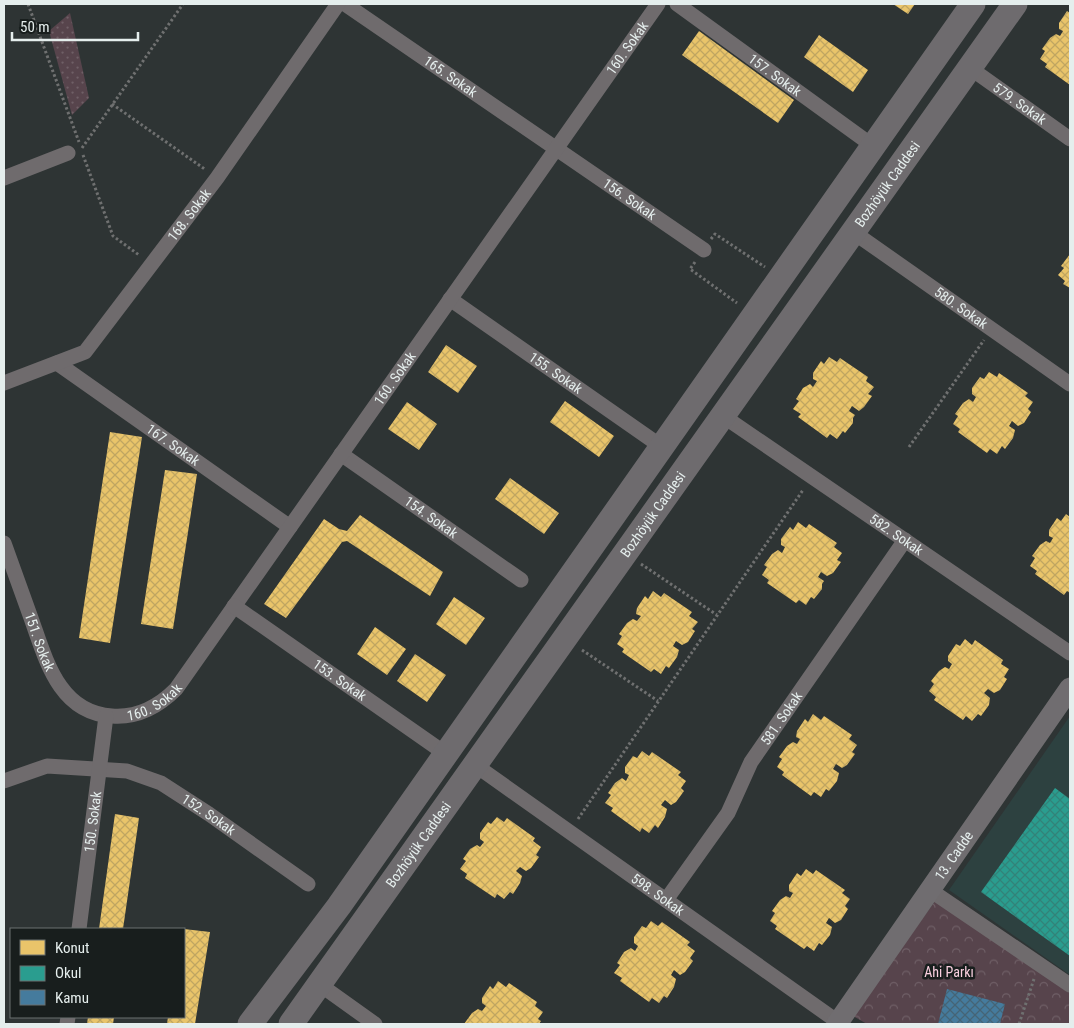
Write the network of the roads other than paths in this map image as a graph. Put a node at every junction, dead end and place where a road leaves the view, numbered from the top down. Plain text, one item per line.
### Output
1 (338, 4) edge
2 (345, 4) edge
3 (658, 4) edge
4 (677, 4) edge
5 (973, 4) edge
6 (1015, 4) edge
7 (970, 68) junction
8 (1070, 139) edge
9 (873, 146) junction
10 (556, 148) junction
11 (74, 151) road end
12 (4, 178) edge
13 (853, 232) junction
14 (704, 250) road end
15 (450, 299) junction
16 (57, 363) junction
17 (4, 383) edge
18 (1070, 384) edge
19 (722, 416) junction
20 (662, 447) junction
21 (341, 454) junction
22 (290, 527) junction
23 (905, 540) junction
24 (4, 543) edge
25 (9, 576) edge
26 (520, 580) dead end
27 (234, 606) junction
28 (1070, 653) edge
29 (1070, 688) edge
30 (106, 716) junction
31 (446, 754) junction
32 (475, 765) junction
33 (100, 768) junction
34 (4, 781) edge
35 (308, 884) dead end
36 (930, 890) junction
37 (666, 900) junction
38 (79, 928) edge
39 (319, 984) junction
40 (1070, 985) edge
41 (250, 1024) edge
42 (290, 1024) edge
43 (375, 1024) edge
44 (839, 1024) edge

1 - 16 street, 168. Sokak
2 - 10 street, 165. Sokak
3 - 10 street, 160. Sokak
4 - 9 street, 157. Sokak
5 - 9 main road
6 - 7 main road, Bozhöyük Caddesi
7 - 8 street, 579. Sokak
7 - 13 main road, Bozhöyük Caddesi
9 - 20 main road
10 - 14 street, 156. Sokak
10 - 15 street, 160. Sokak
11 - 12 street
13 - 18 street, 580. Sokak
13 - 19 main road, Bozhöyük Caddesi
15 - 20 street, 155. Sokak
15 - 21 street, 160. Sokak
16 - 17 street, 168. Sokak
16 - 22 street, 167. Sokak
19 - 23 street, 582. Sokak
19 - 32 main road, Bozhöyük Caddesi
20 - 31 main road
21 - 22 street, 160. Sokak
21 - 26 street, 154. Sokak
22 - 27 street, 160. Sokak
23 - 28 street, 582. Sokak
23 - 37 street, 581. Sokak
24 - 25 street, 151. Sokak
25 - 30 street, 151. Sokak
27 - 30 street, 160. Sokak
27 - 31 street, 153. Sokak
29 - 36 street, 13. Cadde
30 - 33 street, 150. Sokak
31 - 41 main road
32 - 37 street, 598. Sokak
32 - 39 main road, Bozhöyük Caddesi
33 - 34 street, 152. Sokak
33 - 35 street, 152. Sokak
33 - 38 street, 150. Sokak
36 - 40 street
36 - 44 street, 13. Cadde
37 - 44 street, 598. Sokak
39 - 42 main road, Bozhöyük Caddesi
39 - 43 street

